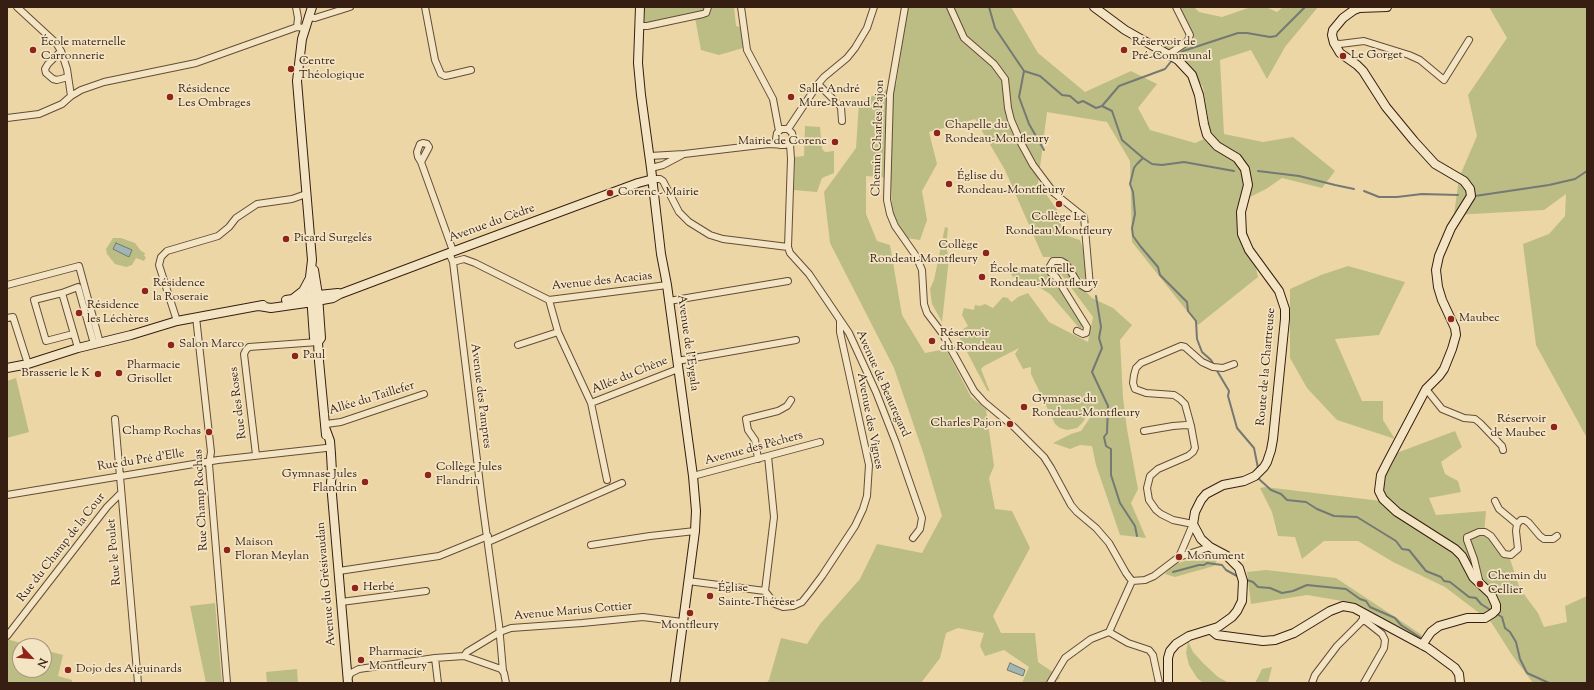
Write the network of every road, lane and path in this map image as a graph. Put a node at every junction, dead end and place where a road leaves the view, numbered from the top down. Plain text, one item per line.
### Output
1 (17, 7) edge
2 (296, 7) edge
3 (308, 7) edge
4 (312, 7) edge
5 (350, 7) edge
6 (425, 7) edge
7 (640, 7) edge
8 (708, 7) edge
9 (741, 7) edge
10 (874, 7) edge
11 (905, 7) edge
12 (950, 7) edge
13 (1094, 7) edge
14 (1176, 7) edge
15 (1387, 7) edge
16 (308, 17) junction
17 (640, 26) junction
18 (301, 27) junction
19 (1469, 40) dead end
20 (1334, 43) junction
21 (61, 51) junction
22 (1173, 57) junction
23 (471, 70) dead end
24 (68, 77) junction
25 (818, 84) junction
26 (71, 96) junction
27 (7, 118) edge
28 (842, 121) dead end
29 (788, 129) junction
30 (777, 133) junction
31 (769, 144) junction
32 (790, 144) junction
33 (780, 145) junction
34 (684, 154) junction
35 (650, 156) junction
36 (421, 162) dead end
37 (651, 168) junction
38 (653, 180) junction
39 (306, 194) junction
40 (788, 247) junction
41 (451, 252) junction
42 (453, 262) junction
43 (312, 268) junction
44 (310, 277) junction
45 (788, 280) dead end
46 (7, 285) edge
47 (666, 285) junction
48 (62, 293) junction
49 (291, 299) junction
50 (315, 299) junction
51 (549, 300) junction
52 (669, 301) junction
53 (259, 306) junction
54 (278, 306) junction
55 (196, 316) junction
56 (312, 316) junction
57 (7, 318) edge
58 (840, 319) junction
59 (177, 321) junction
60 (1077, 331) dead end
61 (558, 332) junction
62 (73, 334) junction
63 (796, 340) dead end
64 (318, 342) junction
65 (97, 343) junction
66 (518, 345) dead end
67 (78, 348) junction
68 (28, 364) junction
69 (1234, 364) dead end
70 (677, 365) junction
71 (7, 368) edge
72 (1426, 388) junction
73 (424, 394) dead end
74 (791, 400) dead end
75 (591, 403) junction
76 (115, 419) dead end
77 (1191, 426) junction
78 (326, 427) junction
79 (1144, 431) dead end
80 (820, 442) dead end
81 (326, 448) junction
82 (1503, 450) dead end
83 (256, 455) junction
84 (768, 456) junction
85 (758, 459) junction
86 (210, 461) junction
87 (120, 476) junction
88 (693, 476) junction
89 (607, 480) dead end
90 (331, 483) junction
91 (622, 483) dead end
92 (121, 493) junction
93 (7, 495) edge
94 (1495, 501) dead end
95 (1193, 524) junction
96 (1517, 524) junction
97 (695, 531) junction
98 (1557, 536) dead end
99 (913, 538) dead end
100 (488, 539) junction
101 (592, 545) dead end
102 (1210, 547) junction
103 (1179, 557) junction
104 (339, 571) junction
105 (688, 581) junction
106 (1132, 581) junction
107 (1480, 584) junction
108 (426, 591) dead end
109 (765, 591) junction
110 (341, 602) junction
111 (1363, 616) junction
112 (682, 622) junction
113 (1211, 630) junction
114 (500, 632) junction
115 (1109, 632) junction
116 (7, 636) edge
117 (1422, 645) junction
118 (472, 649) junction
119 (464, 656) junction
120 (435, 658) junction
121 (473, 659) junction
122 (346, 661) junction
123 (359, 669) junction
124 (502, 670) junction
125 (348, 680) edge
126 (138, 683) edge
127 (226, 683) edge
128 (438, 683) edge
129 (506, 683) edge
130 (675, 683) edge
131 (1050, 683) edge
132 (1159, 683) edge
133 (1168, 683) edge
134 (1312, 683) edge
135 (1364, 683) edge
136 (1460, 683) edge

1 - 21 street
2 - 18 street
3 - 18 street
4 - 16 street
5 - 16 street
6 - 23 street
7 - 17 street, Avenue de l'Eygala
8 - 17 street
9 - 30 street
10 - 25 street
11 - 106 street, Chemin Charles Pajon
12 - 60 street
13 - 22 street, Route de la Chartreuse
14 - 22 street
15 - 20 street
16 - 18 street
17 - 35 street, Avenue de l'Eygala
18 - 26 street
18 - 39 street
19 - 20 street
20 - 72 street
21 - 24 street
21 - 24 street
22 - 95 street, Route de la Chartreuse
24 - 26 street
25 - 28 street
25 - 29 street
26 - 27 street
29 - 30 street
29 - 32 street
30 - 31 street
30 - 33 street
31 - 33 street
31 - 34 street
32 - 33 street
32 - 40 street
34 - 35 street
34 - 37 street
35 - 37 street, Avenue de l'Eygala
36 - 41 street, Avenue des Pampres
37 - 38 street, Avenue de l'Eygala
38 - 40 street
38 - 41 street, Avenue du Cèdre
38 - 47 street, Avenue de l'Eygala
39 - 43 street
39 - 59 street
40 - 58 street, Avenue de Beauregard
41 - 42 street, Avenue des Pampres
41 - 50 street, Avenue du Cèdre
42 - 51 street, Avenue des Acacias
42 - 100 street, Avenue des Pampres
43 - 44 street, Avenue du Grésivaudan
43 - 50 street, Avenue du Grésivaudan
44 - 49 street
44 - 50 street, Avenue du Grésivaudan
45 - 52 street
46 - 65 street
47 - 51 street, Avenue des Acacias
47 - 52 street, Avenue de l'Eygala
48 - 62 street
48 - 62 street
48 - 65 street
49 - 50 street
49 - 53 street
50 - 54 street
50 - 56 street, Avenue du Grésivaudan
50 - 64 street, Avenue du Grésivaudan
51 - 61 street
52 - 70 street, Avenue de l'Eygala
53 - 54 street
53 - 55 street
54 - 56 street
55 - 59 street
55 - 86 street, Rue Champ Rochas
56 - 64 street, Avenue du Grésivaudan
57 - 68 street
58 - 99 street, Avenue de Beauregard
58 - 109 street, Avenue des Vignes
59 - 65 street
61 - 66 street
61 - 75 street
62 - 67 street
63 - 70 street, Allée du Chêne
64 - 78 street, Avenue du Grésivaudan
64 - 83 street, Rue des Roses
65 - 67 street
67 - 68 street
68 - 71 street
69 - 77 street
70 - 75 street, Allée du Chêne
70 - 88 street, Avenue de l'Eygala
72 - 82 street
72 - 107 street
73 - 78 street, Allée du Taillefer
74 - 85 street
75 - 89 street
76 - 87 street, Rue le Poulet
77 - 79 street
77 - 95 street
78 - 81 street, Avenue du Grésivaudan
78 - 90 street, Avenue du Grésivaudan
80 - 84 street, Avenue des Pêchers
81 - 83 street, Rue du Pré d'Elle
81 - 90 street, Avenue du Grésivaudan
83 - 86 street, Rue du Pré d'Elle
84 - 85 street, Avenue des Pêchers
84 - 109 street
85 - 88 street, Avenue des Pêchers
86 - 87 street, Rue du Pré d'Elle
86 - 127 street, Rue Champ Rochas
87 - 92 street, Rue le Poulet
87 - 93 street, Rue du Pré d'Elle
88 - 97 street, Avenue de l'Eygala
90 - 104 street, Avenue du Grésivaudan
91 - 100 street
92 - 116 street, Rue du Champ de la Cour
92 - 126 street, Rue le Poulet
94 - 96 street
95 - 102 street
95 - 103 street
96 - 98 street
96 - 107 street
97 - 101 street
97 - 105 street, Avenue de l'Eygala
100 - 104 street
100 - 114 street, Avenue des Pampres
102 - 103 street
102 - 113 street
103 - 106 street
104 - 110 street, Avenue du Grésivaudan
105 - 109 street
105 - 112 street, Avenue de l'Eygala
106 - 115 street
107 - 117 street
108 - 110 street
110 - 122 street, Avenue du Grésivaudan
111 - 113 street
111 - 117 street
111 - 134 street
111 - 135 street
112 - 114 street, Avenue Marius Cottier
112 - 130 street, Avenue de l'Eygala
113 - 133 street
114 - 118 street, Avenue Marius Cottier
114 - 124 street, Avenue des Pampres
115 - 131 street
115 - 132 street
117 - 136 street
118 - 119 street, Avenue Marius Cottier
118 - 121 street
119 - 120 street
119 - 121 street
120 - 123 street
120 - 128 street
121 - 124 street
122 - 123 street
122 - 125 street, Avenue du Grésivaudan
123 - 125 street
124 - 129 street, Avenue des Pampres

